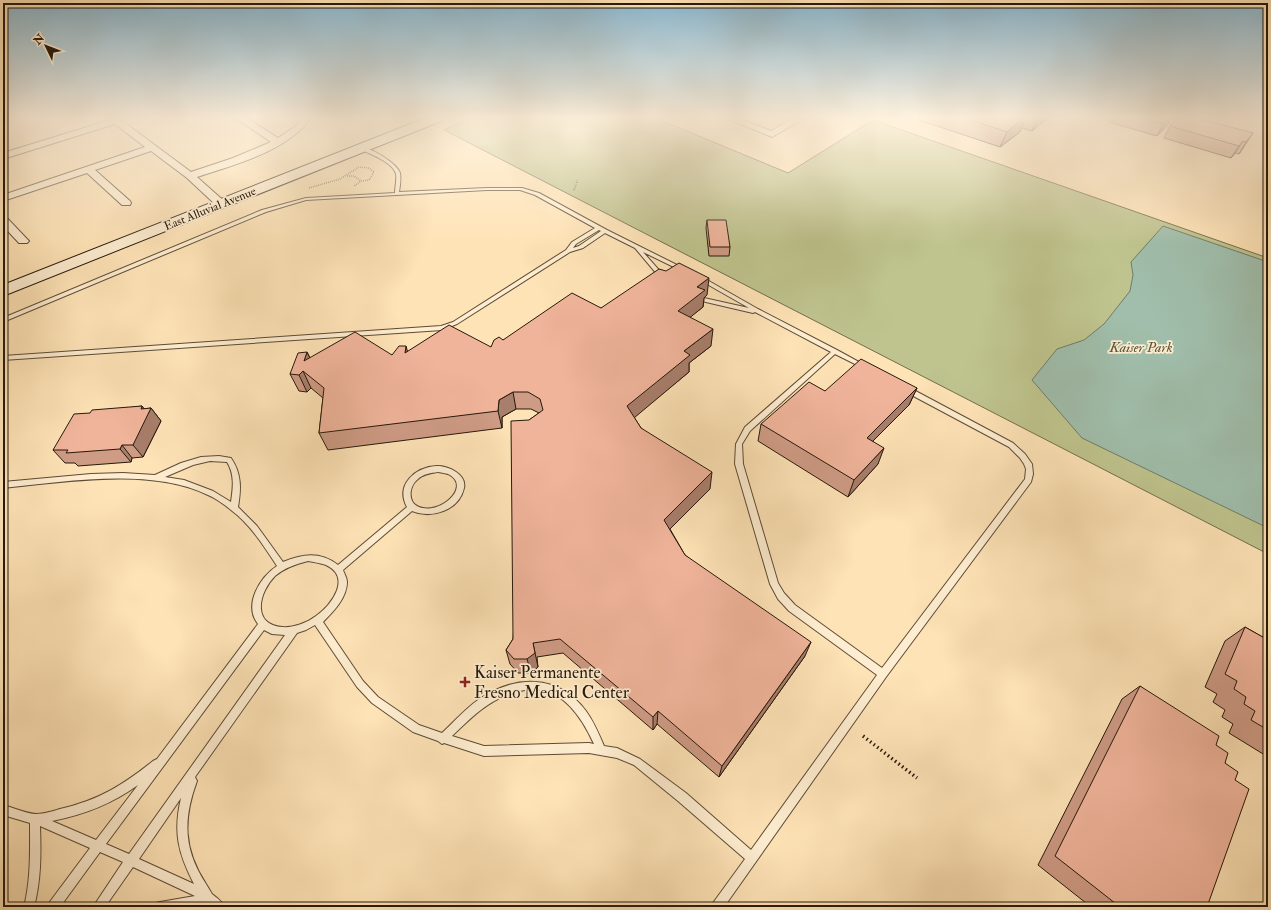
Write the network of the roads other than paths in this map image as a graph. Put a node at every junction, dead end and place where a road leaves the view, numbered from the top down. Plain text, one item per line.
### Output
1 (117, 159) edge
2 (167, 159) edge
3 (238, 159) edge
4 (351, 159) edge
5 (377, 159) edge
6 (88, 169) junction
7 (190, 176) junction
8 (397, 194) junction
9 (3, 198) edge
10 (126, 203) dead end
11 (221, 204) junction
12 (3, 220) edge
13 (598, 228) junction
14 (605, 231) junction
15 (23, 241) dead end
16 (635, 247) junction
17 (568, 251) junction
18 (688, 272) edge
19 (694, 275) edge
20 (666, 282) edge
21 (3, 291) edge
22 (688, 295) edge
23 (759, 312) junction
24 (3, 320) edge
25 (835, 351) junction
26 (3, 358) edge
27 (869, 369) edge
28 (896, 384) edge
29 (156, 478) junction
30 (3, 485) edge
31 (234, 507) junction
32 (412, 507) junction
33 (282, 567) junction
34 (338, 569) junction
35 (318, 622) junction
36 (263, 624) junction
37 (292, 631) junction
38 (883, 674) junction
39 (442, 739) junction
40 (601, 750) junction
41 (166, 755) junction
42 (198, 768) junction
43 (3, 810) edge
44 (35, 819) junction
45 (98, 847) junction
46 (752, 858) junction
47 (130, 860) junction
48 (213, 902) edge
49 (29, 907) edge
50 (53, 907) edge
51 (98, 907) edge
52 (160, 907) edge
53 (717, 907) edge

1 - 6 street
2 - 7 street
3 - 7 street
4 - 11 main road, East Alluvial Avenue
5 - 8 lane
6 - 9 street
6 - 10 street
7 - 11 street
8 - 13 lane
8 - 24 lane
11 - 21 main road, East Alluvial Avenue
12 - 15 street
13 - 14 lane
13 - 17 lane
14 - 16 lane
14 - 17 lane
16 - 18 lane
16 - 20 lane
17 - 26 lane
19 - 23 lane
22 - 23 lane
23 - 25 lane
25 - 27 lane
25 - 38 lane
28 - 38 lane
29 - 30 lane
29 - 31 lane
29 - 31 lane
31 - 33 lane
32 - 32 lane
32 - 34 lane
33 - 34 lane
33 - 36 lane
34 - 35 lane
35 - 37 lane
35 - 39 lane
36 - 37 lane
36 - 41 lane
37 - 42 lane
38 - 46 lane
39 - 40 lane
39 - 40 lane
40 - 46 lane
41 - 44 lane
41 - 45 lane
42 - 47 lane
42 - 48 lane
43 - 44 lane
44 - 45 lane
44 - 49 lane
45 - 47 lane
45 - 50 lane
46 - 53 lane
47 - 48 lane
47 - 51 lane
48 - 52 lane

